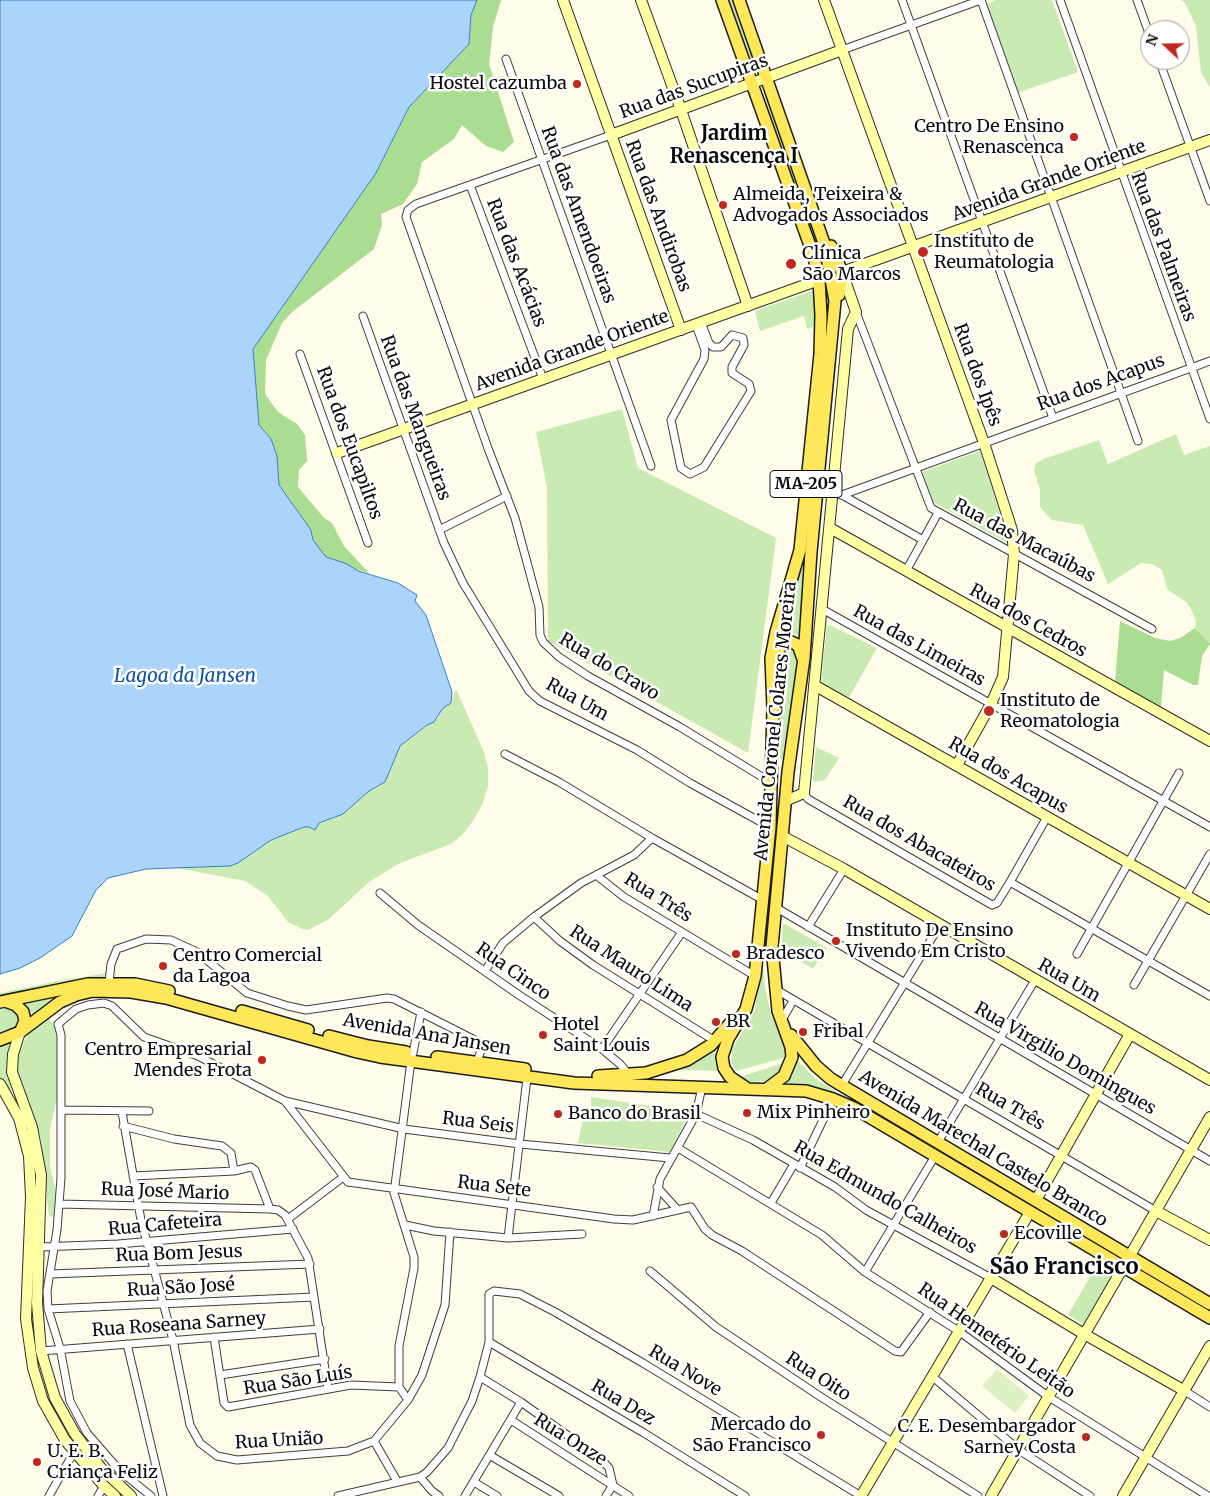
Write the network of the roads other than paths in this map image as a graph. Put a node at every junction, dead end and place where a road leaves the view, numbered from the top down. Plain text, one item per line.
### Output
1 (563, 0) edge
2 (641, 0) edge
3 (722, 0) edge
4 (739, 0) edge
5 (824, 0) edge
6 (902, 0) edge
7 (981, 0) edge
8 (1060, 0) edge
9 (1137, 0) edge
10 (1144, 20) edge
11 (911, 25) junction
12 (842, 50) junction
13 (506, 59) dead end
14 (1163, 70) edge
15 (767, 78) junction
16 (752, 84) junction
17 (681, 110) junction
18 (612, 135) junction
19 (1210, 140) edge
20 (1190, 147) junction
21 (542, 159) junction
22 (1120, 173) junction
23 (470, 185) junction
24 (1051, 198) junction
25 (1210, 201) edge
26 (416, 204) joint
27 (982, 222) junction
28 (819, 228) junction
29 (914, 247) junction
30 (842, 272) junction
31 (819, 280) junction
32 (748, 306) junction
33 (856, 312) junction
34 (363, 316) dead end
35 (834, 323) junction
36 (698, 324) junction
37 (682, 330) junction
38 (300, 354) dead end
39 (612, 355) junction
40 (1210, 361) edge
41 (1192, 367) junction
42 (543, 379) junction
43 (1122, 393) junction
44 (474, 404) junction
45 (1053, 418) junction
46 (1210, 419) edge
47 (403, 429) junction
48 (1138, 441) dead end
49 (984, 443) junction
50 (337, 453) junction
51 (651, 466) dead end
52 (915, 468) junction
53 (838, 495) junction
54 (507, 496) junction
55 (938, 513) junction
56 (830, 528) junction
57 (439, 530) junction
58 (923, 540) junction
59 (368, 543) dead end
60 (1014, 554) junction
61 (906, 571) junction
62 (822, 609) junction
63 (1008, 628) junction
64 (1152, 629) dead end
65 (803, 665) junction
66 (814, 685) junction
67 (991, 704) junction
68 (773, 708) junction
69 (1210, 741) edge
70 (505, 754) dead end
71 (957, 765) junction
72 (1179, 773) dead end
73 (787, 782) junction
74 (772, 783) junction
75 (804, 793) junction
76 (785, 801) junction
77 (1164, 801) junction
78 (1046, 817) junction
79 (770, 827) junction
80 (1210, 827) edge
81 (782, 836) junction
82 (652, 838) junction
83 (1210, 854) edge
84 (1128, 864) junction
85 (844, 869) junction
86 (596, 875) junction
87 (1010, 882) junction
88 (380, 893) dead end
89 (1186, 896) junction
90 (763, 900) junction
91 (774, 907) junction
92 (1210, 909) edge
93 (534, 917) junction
94 (940, 925) junction
95 (808, 927) junction
96 (1092, 928) junction
97 (682, 932) junction
98 (1077, 954) dead end
99 (1148, 961) junction
100 (485, 971) junction
101 (1035, 980) junction
102 (754, 981) junction
103 (109, 983) junction
104 (904, 983) junction
105 (1134, 985) dead end
106 (774, 989) junction
107 (640, 995) junction
108 (1210, 996) edge
109 (794, 1001) junction
110 (2, 1002) edge
111 (421, 1012) junction
112 (783, 1018) junction
113 (20, 1031) junction
114 (1130, 1034) junction
115 (1000, 1038) junction
116 (0, 1040) edge
117 (715, 1041) junction
118 (867, 1044) junction
119 (602, 1049) junction
120 (412, 1057) junction
121 (477, 1062) junction
122 (629, 1075) junction
123 (527, 1078) junction
124 (1210, 1080) edge
125 (0, 1084) edge
126 (842, 1085) junction
127 (702, 1087) junction
128 (746, 1088) junction
129 (767, 1088) junction
130 (1096, 1095) junction
131 (833, 1098) junction
132 (964, 1099) junction
133 (285, 1101) junction
134 (62, 1110) junction
135 (150, 1111) dead end
136 (122, 1112) junction
137 (696, 1114) junction
138 (1210, 1117) edge
139 (123, 1126) junction
140 (404, 1129) junction
141 (938, 1142) junction
142 (520, 1144) junction
143 (678, 1148) junction
144 (1191, 1150) junction
145 (935, 1156) junction
146 (1061, 1156) junction
147 (670, 1158) junction
148 (1210, 1161) edge
149 (797, 1166) junction
150 (234, 1171) junction
151 (133, 1176) junction
152 (342, 1178) junction
153 (657, 1187) junction
154 (395, 1190) junction
155 (1036, 1200) junction
156 (60, 1204) junction
157 (513, 1204) junction
158 (771, 1204) junction
159 (138, 1205) junction
160 (270, 1209) junction
161 (677, 1209) junction
162 (1156, 1211) junction
163 (1030, 1212) junction
164 (653, 1216) junction
165 (288, 1219) junction
166 (405, 1225) junction
167 (894, 1226) junction
168 (293, 1230) junction
169 (450, 1232) junction
170 (582, 1234) dead end
171 (34, 1236) junction
172 (508, 1238) junction
173 (147, 1240) junction
174 (1210, 1240) edge
175 (55, 1246) junction
176 (39, 1247) junction
177 (1130, 1256) junction
178 (310, 1264) junction
179 (1124, 1268) junction
180 (156, 1270) junction
181 (650, 1271) dead end
182 (865, 1272) junction
183 (50, 1274) junction
184 (991, 1278) junction
185 (314, 1297) junction
186 (164, 1304) junction
187 (1210, 1304) edge
188 (48, 1309) junction
189 (930, 1312) junction
190 (1210, 1318) edge
191 (320, 1329) junction
192 (960, 1332) junction
193 (1084, 1334) junction
194 (214, 1337) junction
195 (173, 1340) junction
196 (489, 1342) junction
197 (127, 1344) junction
198 (1210, 1346) edge
199 (60, 1348) junction
200 (41, 1351) junction
201 (325, 1359) junction
202 (220, 1375) junction
203 (480, 1377) junction
204 (933, 1377) junction
205 (399, 1387) junction
206 (328, 1389) junction
207 (1185, 1391) junction
208 (1049, 1397) junction
209 (408, 1400) junction
210 (521, 1402) junction
211 (1210, 1407) edge
212 (511, 1420) junction
213 (374, 1441) junction
214 (894, 1444) junction
215 (1019, 1450) junction
216 (74, 1452) junction
217 (491, 1456) junction
218 (1146, 1458) junction
219 (420, 1477) junction
220 (398, 1481) junction
221 (474, 1482) junction
222 (613, 1485) junction
223 (104, 1486) junction
224 (742, 1494) edge
225 (49, 1496) edge
226 (98, 1496) edge
227 (115, 1496) edge
228 (131, 1496) edge
229 (151, 1496) edge
230 (163, 1496) edge
231 (338, 1496) edge
232 (439, 1496) edge
233 (465, 1496) edge
234 (497, 1496) edge
235 (559, 1496) edge
236 (606, 1496) edge
237 (629, 1496) edge
238 (861, 1496) edge
239 (978, 1496) edge
240 (991, 1496) edge
241 (1090, 1496) edge
242 (1123, 1496) edge
243 (1208, 1496) edge

1 - 18 street, Rua das Andirobas
2 - 17 street
3 - 16 main road, Avenida Coronel Colares Moreira
4 - 15 main road, Avenida Coronel Colares Moreira
5 - 12 street, Rua dos Ipês
6 - 11 street
7 - 11 street, Rua das Sucupiras
7 - 24 street
8 - 22 street, Rua das Palmeiras
9 - 10 street
11 - 12 street, Rua das Sucupiras
11 - 27 street
12 - 15 street, Rua das Sucupiras
12 - 29 street, Rua dos Ipês
13 - 21 street, Rua das Amendoeiras
14 - 20 street
15 - 16 street, Rua das Sucupiras
15 - 28 main road, Avenida Coronel Colares Moreira
16 - 17 street, Rua das Sucupiras
16 - 31 main road, Avenida Coronel Colares Moreira / MA-205
17 - 18 street, Rua das Sucupiras
17 - 32 street
18 - 21 street, Rua das Sucupiras
18 - 37 street, Rua das Andirobas
19 - 20 street, Avenida Grande Oriente
20 - 22 street, Avenida Grande Oriente
20 - 25 street
21 - 23 street, Rua das Sucupiras
21 - 39 street, Rua das Amendoeiras
22 - 24 street, Avenida Grande Oriente
22 - 41 street, Rua das Palmeiras
23 - 26 street, Rua das Sucupiras
23 - 42 street, Rua das Acácias
24 - 27 street, Avenida Grande Oriente
24 - 43 street
26 - 44 street, Rua do Cravo
27 - 29 street, Avenida Grande Oriente
27 - 45 street
28 - 30 main road
28 - 35 main road, Avenida Coronel Colares Moreira
29 - 30 street, Avenida Grande Oriente
29 - 49 street, Rua dos Ipês
30 - 33 street
30 - 35 main road
31 - 32 street, Avenida Grande Oriente
31 - 68 main road, Avenida Coronel Colares Moreira / MA-205
32 - 36 street, Avenida Grande Oriente
33 - 52 street
33 - 53 street
34 - 47 street, Rua das Mangueiras
35 - 65 main road, Avenida Coronel Colares Moreira
36 - 36 street
36 - 37 street, Avenida Grande Oriente
37 - 39 street, Avenida Grande Oriente
38 - 50 street, Rua dos Eucapiltos
39 - 42 street, Avenida Grande Oriente
39 - 51 street, Rua das Amendoeiras
40 - 41 street, Rua dos Acapus
41 - 43 street, Rua dos Acapus
41 - 46 street, Rua das Palmeiras
42 - 44 street, Avenida Grande Oriente
43 - 45 street, Rua dos Acapus
43 - 48 street
44 - 47 street, Avenida Grande Oriente
44 - 54 street, Rua do Cravo
45 - 49 street, Rua dos Acapus
47 - 50 street, Avenida Grande Oriente
47 - 57 street, Rua das Mangueiras
49 - 52 street, Rua dos Acapus
49 - 60 street, Rua dos Ipês
50 - 59 street, Rua dos Eucapiltos
52 - 53 street, Rua dos Acapus
52 - 55 street
53 - 56 street
53 - 58 street
54 - 57 street
54 - 74 street, Rua do Cravo
55 - 58 street, Rua das Macaúbas
55 - 60 street, Rua das Macaúbas
56 - 61 street, Rua dos Cedros
56 - 62 street
57 - 79 street, Rua Um
58 - 61 street, Rua das Macaúbas
60 - 63 street, Rua dos Ipês
60 - 64 street, Rua das Macaúbas
61 - 63 street, Rua dos Cedros
62 - 66 street
62 - 67 street, Rua das Limeiras
63 - 67 street, Rua dos Ipês
63 - 69 street, Rua dos Cedros
65 - 68 main road
65 - 73 main road, Avenida Coronel Colares Moreira
66 - 71 street, Rua dos Acapus
66 - 75 street
67 - 71 street, Rua dos Ipês
67 - 77 street, Rua das Limeiras
68 - 74 main road, Avenida Coronel Colares Moreira
70 - 82 street
71 - 78 street, Rua dos Acapus
72 - 77 street
73 - 75 street, Rua dos Abacateiros
73 - 76 main road, Avenida Coronel Colares Moreira
74 - 79 main road, Avenida Coronel Colares Moreira
75 - 76 street
75 - 87 street, Rua dos Abacateiros
76 - 81 main road, Avenida Coronel Colares Moreira
77 - 80 street, Rua das Limeiras
77 - 84 street
78 - 84 street, Rua dos Acapus
78 - 87 street
79 - 90 main road, Avenida Coronel Colares Moreira
81 - 85 street, Rua Um
81 - 91 main road, Avenida Coronel Colares Moreira
82 - 86 street
82 - 90 street
83 - 89 street
84 - 89 street, Rua dos Acapus
84 - 96 street
85 - 94 street, Rua Um
85 - 95 street
86 - 93 street
86 - 97 street, Rua Três
87 - 96 street, Rua dos Abacateiros
88 - 100 street, Rua Cinco
89 - 92 street, Rua dos Acapus
89 - 99 street
90 - 102 main road, Avenida Coronel Colares Moreira
91 - 95 street, Rua Virgilio Domingues
91 - 106 main road, Avenida Coronel Colares Moreira
93 - 100 street
93 - 107 street, Rua Mauro Lima
94 - 101 street, Rua Um
94 - 104 street
95 - 104 street, Rua Virgilio Domingues
96 - 98 street
96 - 99 street, Rua dos Abacateiros
97 - 102 street, Rua Três
97 - 107 street
99 - 105 street
99 - 108 street, Rua dos Abacateiros
100 - 119 street, Rua Cinco
101 - 114 street, Rua Um
101 - 115 street
102 - 117 main road, Avenida Ana Jansen
102 - 128 main road, Avenida Coronel Colares Moreira
103 - 110 main road, Avenida Ana Jansen
103 - 111 street
103 - 120 main road, Avenida Ana Jansen
104 - 115 street, Rua Virgilio Domingues
104 - 118 street
106 - 109 street, Rua Três
106 - 112 main road, Avenida Marechal Castelo Branco
106 - 129 main road, Avenida Coronel Colares Moreira
107 - 117 street, Rua Mauro Lima
107 - 119 street
109 - 112 street
109 - 118 street, Rua Três
110 - 113 main road
111 - 120 street
111 - 121 street
112 - 126 main road, Avenida Marechal Castelo Branco
113 - 116 main road, Avenida Ana Jansen
113 - 120 main road, Avenida Ana Jansen
113 - 171 street
114 - 124 street, Rua Um
114 - 130 street
115 - 130 street, Rua Virgilio Domingues
115 - 132 street
117 - 122 main road, Avenida Ana Jansen
118 - 126 street
118 - 132 street, Rua Três
119 - 122 street, Rua Cinco
120 - 121 main road, Avenida Ana Jansen
120 - 123 main road, Avenida Ana Jansen
120 - 140 street
121 - 122 main road, Avenida Ana Jansen
123 - 127 main road, Avenida Ana Jansen
123 - 142 street
125 - 171 street
126 - 141 main road, Avenida Marechal Castelo Branco
127 - 128 main road, Avenida Ana Jansen
127 - 137 street
128 - 129 main road, Avenida Marechal Castelo Branco
129 - 131 main road, Avenida Marechal Castelo Branco
130 - 144 street, Rua Virgilio Domingues
130 - 146 street
131 - 145 main road, Avenida Marechal Castelo Branco
131 - 149 street
132 - 141 street
132 - 146 street, Rua Três
133 - 134 street
133 - 140 street, Rua Seis
133 - 152 street
134 - 136 street
134 - 156 street
135 - 136 street
136 - 139 street, Rua União
137 - 143 street
137 - 149 street, Rua Edmundo Calheiros
138 - 144 street
139 - 150 street
139 - 151 street, Rua União
140 - 142 street, Rua Seis
140 - 154 street
141 - 155 main road, Avenida Marechal Castelo Branco
142 - 147 street, Rua Seis
142 - 157 street
143 - 147 street
143 - 158 street, Rua Hemetério Leitão
144 - 148 street, Rua Virgilio Domingues
144 - 162 street
145 - 163 main road, Avenida Marechal Castelo Branco
145 - 167 street
146 - 155 street
146 - 162 street, Rua Três
147 - 153 street
149 - 158 street
149 - 167 street, Rua Edmundo Calheiros
150 - 151 street
150 - 160 street
151 - 159 street, Rua União
152 - 154 street, Rua Sete
152 - 165 street
153 - 161 street
153 - 164 street
154 - 157 street, Rua Sete
154 - 166 street
155 - 177 main road, Avenida Marechal Castelo Branco
156 - 159 street, Rua José Mario
156 - 175 street
157 - 164 street, Rua Sete
157 - 172 street
158 - 182 street, Rua Hemetério Leitão
159 - 160 street, Rua José Mario
159 - 173 street, Rua União
160 - 165 street
161 - 164 street, Rua Sete
161 - 189 street
162 - 174 street, Rua Três
162 - 177 street
163 - 179 main road, Avenida Marechal Castelo Branco
163 - 184 street
165 - 168 street
166 - 169 street
166 - 205 street
167 - 182 street
167 - 184 street, Rua Edmundo Calheiros
168 - 173 street, Rua Cafeteira
168 - 178 street
169 - 172 street
169 - 209 street, Rua União
170 - 172 street
171 - 176 street
171 - 216 street
173 - 175 street, Rua Cafeteira
173 - 180 street, Rua União
175 - 176 street, Rua Cafeteira
175 - 183 street
176 - 200 street
177 - 179 street
177 - 187 main road, Avenida Marechal Castelo Branco
178 - 180 street, Rua Bom Jesus
178 - 185 street
179 - 190 main road, Avenida Marechal Castelo Branco
179 - 193 street
180 - 183 street, Rua Bom Jesus
180 - 186 street, Rua União
181 - 214 street, Rua Oito
182 - 189 street, Rua Hemetério Leitão
183 - 188 street
184 - 192 street
184 - 193 street, Rua Edmundo Calheiros
185 - 186 street, Rua São José
185 - 191 street
186 - 188 street, Rua São José
186 - 195 street, Rua União
188 - 199 street
189 - 192 street, Rua Hemetério Leitão
191 - 194 street, Rua Roseana Sarney
191 - 201 street
192 - 204 street
192 - 208 street, Rua Hemetério Leitão
193 - 207 street, Rua Edmundo Calheiros
193 - 208 street
194 - 195 street, Rua Roseana Sarney
194 - 202 street
195 - 197 street, Rua Roseana Sarney
195 - 213 street, Rua União
196 - 203 street
196 - 224 street, Rua Dez
196 - 238 street, Rua Nove
197 - 199 street, Rua Roseana Sarney
197 - 230 street
198 - 207 street
199 - 200 street, Rua Roseana Sarney
199 - 229 street
200 - 228 street
201 - 202 street
201 - 206 street
202 - 206 street, Rua São Luís
203 - 210 street
203 - 219 street
204 - 214 street
204 - 215 street
205 - 206 street, Rua São Luís
205 - 209 street
207 - 211 street, Rua Edmundo Calheiros
207 - 218 street
208 - 215 street
208 - 218 street, Rua Hemetério Leitão
209 - 213 street, Rua União
210 - 212 street
210 - 222 street
212 - 217 street
212 - 222 street, Rua Onze
213 - 220 street
214 - 238 street
214 - 239 street, Rua Oito
215 - 240 street
215 - 241 street
216 - 223 street
216 - 225 street
217 - 221 street
217 - 235 street
218 - 242 street
218 - 243 street, Rua Hemetério Leitão
219 - 220 street
219 - 232 street
220 - 231 street
221 - 233 street
221 - 234 street
222 - 236 street
222 - 237 street, Rua Onze
223 - 226 street
223 - 227 street

